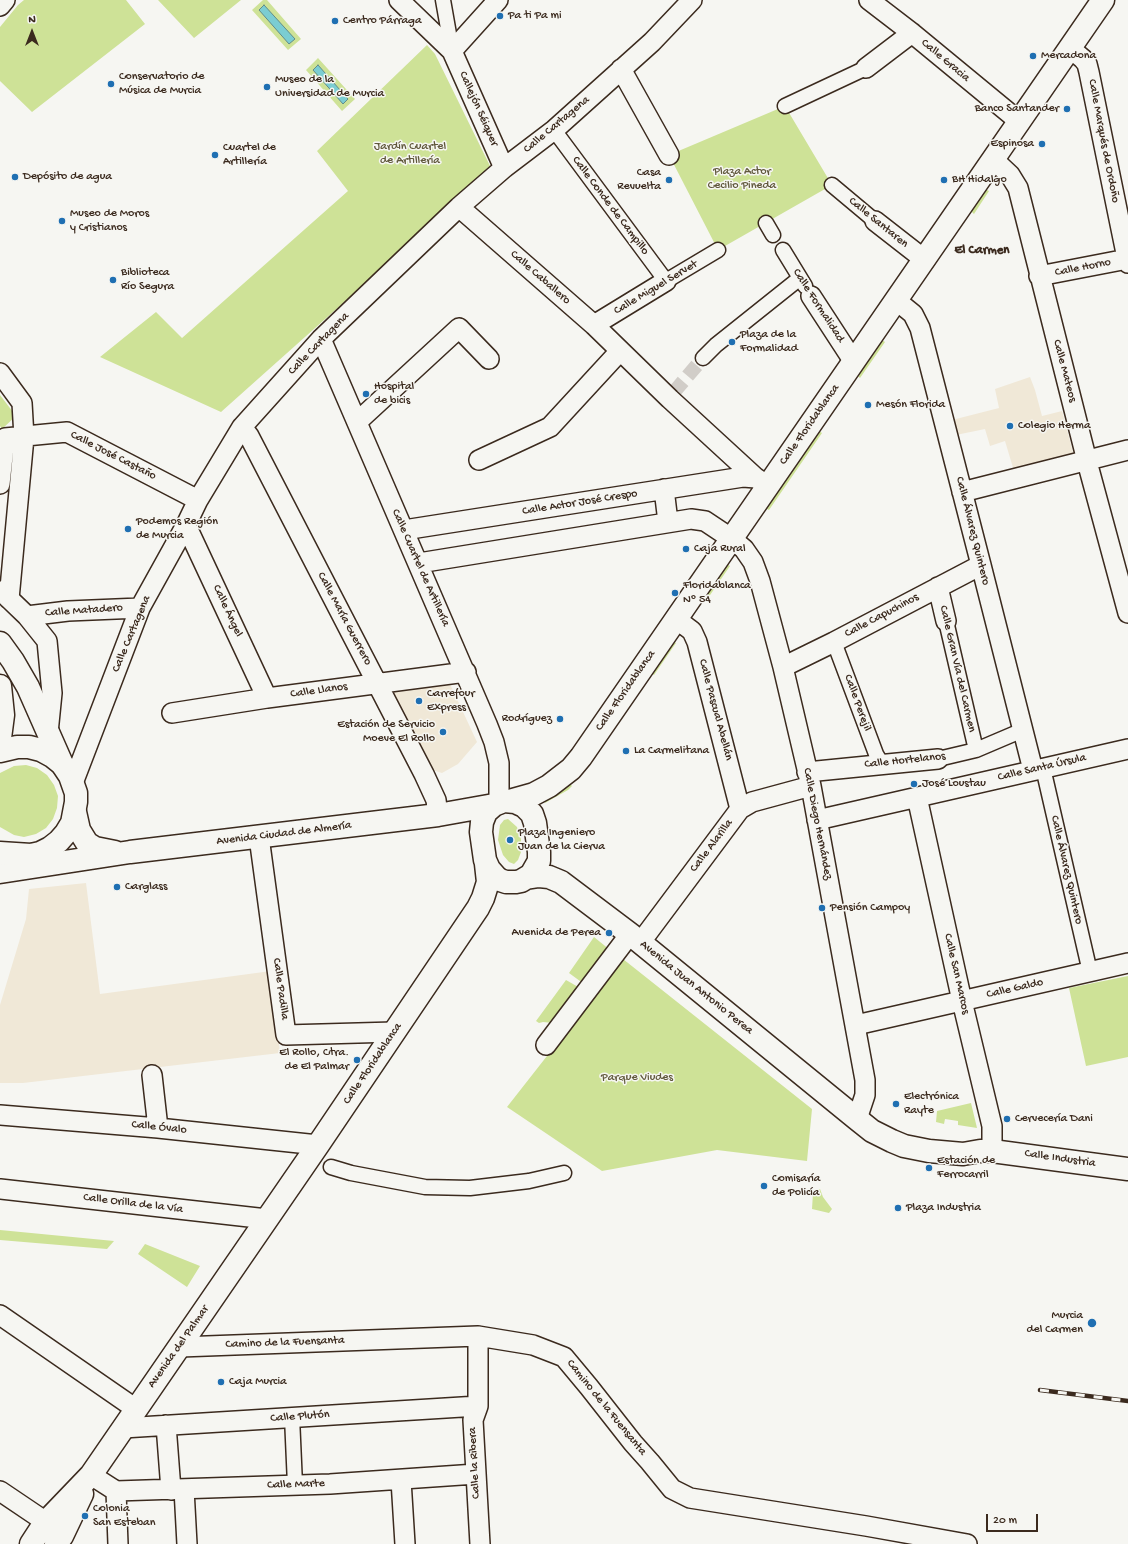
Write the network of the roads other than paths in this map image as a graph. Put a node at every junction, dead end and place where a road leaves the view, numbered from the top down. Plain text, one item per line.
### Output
1 (5, 0) edge
2 (399, 0) edge
3 (443, 0) edge
4 (498, 0) edge
5 (692, 0) edge
6 (869, 0) edge
7 (1103, 0) edge
8 (0, 6) edge
9 (912, 33) junction
10 (1071, 49) junction
11 (452, 51) junction
12 (866, 68) joint
13 (621, 69) junction
14 (785, 106) dead end
15 (1020, 122) junction
16 (554, 130) junction
17 (669, 155) dead end
18 (994, 160) junction
19 (504, 168) junction
20 (832, 185) dead end
21 (460, 207) junction
22 (875, 221) joint
23 (718, 250) dead end
24 (783, 250) dead end
25 (925, 260) junction
26 (1128, 261) edge
27 (1039, 276) junction
28 (800, 278) junction
29 (666, 281) junction
30 (811, 296) joint
31 (897, 301) junction
32 (594, 325) junction
33 (321, 339) junction
34 (620, 350) junction
35 (703, 358) tunnel mouth
36 (489, 359) dead end
37 (854, 362) junction
38 (0, 373) edge
39 (357, 422) junction
40 (242, 426) junction
41 (24, 436) junction
42 (1128, 450) edge
43 (479, 460) dead end
44 (1087, 460) junction
45 (762, 482) junction
46 (0, 484) edge
47 (664, 489) junction
48 (962, 492) junction
49 (198, 500) junction
50 (668, 522) junction
51 (186, 525) junction
52 (404, 530) junction
53 (732, 539) junction
54 (419, 563) junction
55 (981, 565) junction
56 (938, 587) junction
57 (5, 595) edge
58 (140, 608) junction
59 (1128, 613) edge
60 (27, 616) junction
61 (676, 620) junction
62 (946, 621) joint
63 (834, 642) junction
64 (0, 643) edge
65 (783, 667) junction
66 (466, 672) junction
67 (378, 683) junction
68 (0, 686) edge
69 (267, 698) junction
70 (172, 713) dead end
71 (1023, 730) junction
72 (48, 733) junction
73 (0, 738) edge
74 (1128, 748) edge
75 (976, 750) junction
76 (0, 751) edge
77 (938, 759) joint
78 (62, 764) junction
79 (882, 764) junction
80 (1038, 769) junction
81 (809, 779) junction
82 (73, 783) junction
83 (917, 797) junction
84 (501, 803) junction
85 (740, 809) junction
86 (75, 812) junction
87 (438, 815) junction
88 (817, 820) junction
89 (481, 827) junction
90 (259, 837) junction
91 (130, 852) junction
92 (0, 854) edge
93 (486, 864) junction
94 (0, 872) edge
95 (520, 880) junction
96 (478, 908) junction
97 (635, 938) junction
98 (1128, 963) edge
99 (1090, 972) junction
100 (962, 1001) junction
101 (856, 1025) junction
102 (394, 1032) junction
103 (546, 1045) dead end
104 (152, 1075) dead end
105 (0, 1115) edge
106 (857, 1119) junction
107 (158, 1128) junction
108 (318, 1144) junction
109 (992, 1150) junction
110 (331, 1167) dead end
111 (1128, 1169) edge
112 (564, 1173) dead end
113 (0, 1189) edge
114 (267, 1219) junction
115 (0, 1315) edge
116 (478, 1336) junction
117 (180, 1347) junction
118 (478, 1406) junction
119 (136, 1409) junction
120 (292, 1418) junction
121 (166, 1425) junction
122 (123, 1428) junction
123 (476, 1474) junction
124 (91, 1475) junction
125 (401, 1480) junction
126 (295, 1485) junction
127 (177, 1490) junction
128 (0, 1491) edge
129 (116, 1492) junction
130 (46, 1522) junction
131 (31, 1544) edge
132 (56, 1544) edge
133 (118, 1544) edge
134 (187, 1544) edge
135 (405, 1544) edge
136 (480, 1544) edge
137 (967, 1544) edge

1 - 8 street
2 - 11 street
3 - 11 street
4 - 11 street
5 - 13 street, Calle Cartagena
6 - 9 street, Calle Gracia
7 - 10 main road, Calle Floridablanca
9 - 12 street
9 - 15 street, Calle Gracia
10 - 15 main road, Calle Floridablanca
10 - 26 street, Calle Marqués de Ordoño
11 - 19 street, Callejón Séiquer
12 - 14 street
13 - 16 street, Calle Cartagena
13 - 17 street
15 - 18 main road, Calle Floridablanca
16 - 19 street, Calle Cartagena
16 - 29 street, Calle Conde de Campillo
18 - 25 main road, Calle Floridablanca
18 - 27 street, Calle Mateos
19 - 21 street, Calle Cartagena
20 - 22 street, Calle Santaren
21 - 32 street, Calle Caballero
21 - 33 street, Calle Cartagena
22 - 25 street, Calle Santaren
23 - 29 street, Calle Miguel Servet
24 - 28 street, Calle Formalidad
25 - 31 main road, Calle Floridablanca
26 - 27 street, Calle Horno
27 - 44 street, Calle Mateos
28 - 30 street, Calle Formalidad
28 - 35 street
29 - 32 street, Calle Miguel Servet
30 - 37 street, Calle Formalidad
31 - 37 main road, Calle Floridablanca
31 - 48 street, Calle Álvarez Quintero
32 - 34 street, Calle Caballero
33 - 39 street, Calle Cuartel de Artillería
33 - 40 street, Calle Cartagena
34 - 43 street
34 - 45 street, Calle Caballero
36 - 39 street
37 - 45 main road, Calle Floridablanca
38 - 41 street
39 - 52 street, Calle Cuartel de Artillería
40 - 49 street, Calle Cartagena
40 - 67 street, Calle María Guerrero
41 - 46 street, Calle José Castaño
41 - 49 street, Calle José Castaño
41 - 57 street
42 - 44 street
44 - 48 street
44 - 59 street, Calle Mateos
45 - 47 street, Calle Actor José Crespo
45 - 53 main road, Calle Floridablanca
47 - 50 street
47 - 52 street, Calle Actor José Crespo
48 - 55 street, Calle Álvarez Quintero
49 - 51 street, Calle Cartagena
50 - 53 street
50 - 54 street
51 - 58 street, Calle Cartagena
51 - 69 street, Calle Ángel
52 - 54 street, Calle Cuartel de Artillería
53 - 61 main road, Calle Floridablanca
53 - 65 street, Calle Diego Hernández
54 - 66 street, Calle Cuartel de Artillería
55 - 56 street, Calle Capuchinos
55 - 71 street, Calle Álvarez Quintero
56 - 62 street, Calle Gran Vía del Carmen
56 - 63 street, Calle Capuchinos
57 - 60 street
58 - 60 street, Calle Matadero
58 - 82 street, Calle Cartagena
60 - 72 street
61 - 84 main road, Calle Floridablanca
61 - 85 street, Calle Pascual Abellán
62 - 75 street, Calle Gran Vía del Carmen
63 - 65 street, Calle Capuchinos
63 - 79 street, Calle Perejil
64 - 72 main road
65 - 81 street, Calle Diego Hernández
66 - 67 street, Calle Llanos
66 - 84 street, Calle Cuartel de Artillería
67 - 69 street, Calle Llanos
67 - 87 street, Calle María Guerrero
68 - 73 main road
69 - 70 street, Calle Llanos
71 - 75 street, Calle Hortelanos
71 - 80 street, Calle Álvarez Quintero
72 - 78 main road
74 - 80 street, Calle Santa Úrsula
75 - 77 street, Calle Hortelanos
76 - 78 main road, Avenida Ciudad de Almería
77 - 79 street, Calle Hortelanos
78 - 82 main road, Avenida Ciudad de Almería
79 - 81 street, Calle Hortelanos
80 - 83 street, Calle Santa Úrsula
80 - 99 street, Calle Álvarez Quintero
81 - 85 street, Calle Alarilla
81 - 88 street, Calle Diego Hernández
82 - 86 main road, Avenida Ciudad de Almería
83 - 88 street, Calle Santa Úrsula
83 - 100 street, Calle San Marcos
84 - 87 main road, Avenida Ciudad de Almería
84 - 89 main road
84 - 95 main road
85 - 97 street, Calle Alarilla
86 - 91 main road, Avenida Ciudad de Almería
86 - 92 main road
87 - 89 main road, Avenida Ciudad de Almería
87 - 90 main road, Avenida Ciudad de Almería
88 - 101 street, Calle Diego Hernández
89 - 93 main road
90 - 91 main road, Avenida Ciudad de Almería
90 - 102 street, Calle Padilla
91 - 94 main road, Avenida Ciudad de Almería
93 - 95 main road
93 - 96 main road, Calle Floridablanca
95 - 96 main road, Calle Floridablanca
95 - 97 main road, Avenida Juan Antonio Perea
96 - 102 main road, Calle Floridablanca
97 - 103 street, Calle Alarilla
97 - 106 main road, Avenida Juan Antonio Perea
98 - 99 street, Calle Galdo
99 - 100 street, Calle Galdo
100 - 101 street, Calle Galdo
100 - 109 street, Calle San Marcos
101 - 106 street, Calle Diego Hernández
102 - 108 main road, Calle Floridablanca
104 - 107 street
105 - 107 street, Calle Óvalo
106 - 109 main road
107 - 108 street, Calle Óvalo
108 - 114 main road, Calle Floridablanca
109 - 111 main road, Calle Industria
110 - 112 street
113 - 114 street, Calle Orilla de la Vía
114 - 117 main road, Avenida del Palmar
115 - 119 street
116 - 117 street, Camino de la Fuensanta
116 - 118 street, Calle la Ribera
116 - 137 street, Camino de la Fuensanta
117 - 119 main road, Avenida del Palmar
118 - 120 street, Calle Plutón
118 - 123 street, Calle la Ribera
119 - 122 main road, Avenida del Palmar
120 - 121 street, Calle Plutón
120 - 126 street
121 - 122 street, Calle Plutón
121 - 127 street
122 - 124 main road, Avenida del Palmar
123 - 125 street, Calle Marte
123 - 136 street, Calle la Ribera
124 - 129 street
124 - 130 main road, Avenida del Palmar
124 - 132 main road, Avenida del Palmar
125 - 126 street, Calle Marte
125 - 135 street
126 - 127 street, Calle Marte
127 - 129 street, Calle Marte
127 - 134 street
128 - 130 street
129 - 133 street
130 - 131 main road, Avenida del Palmar

